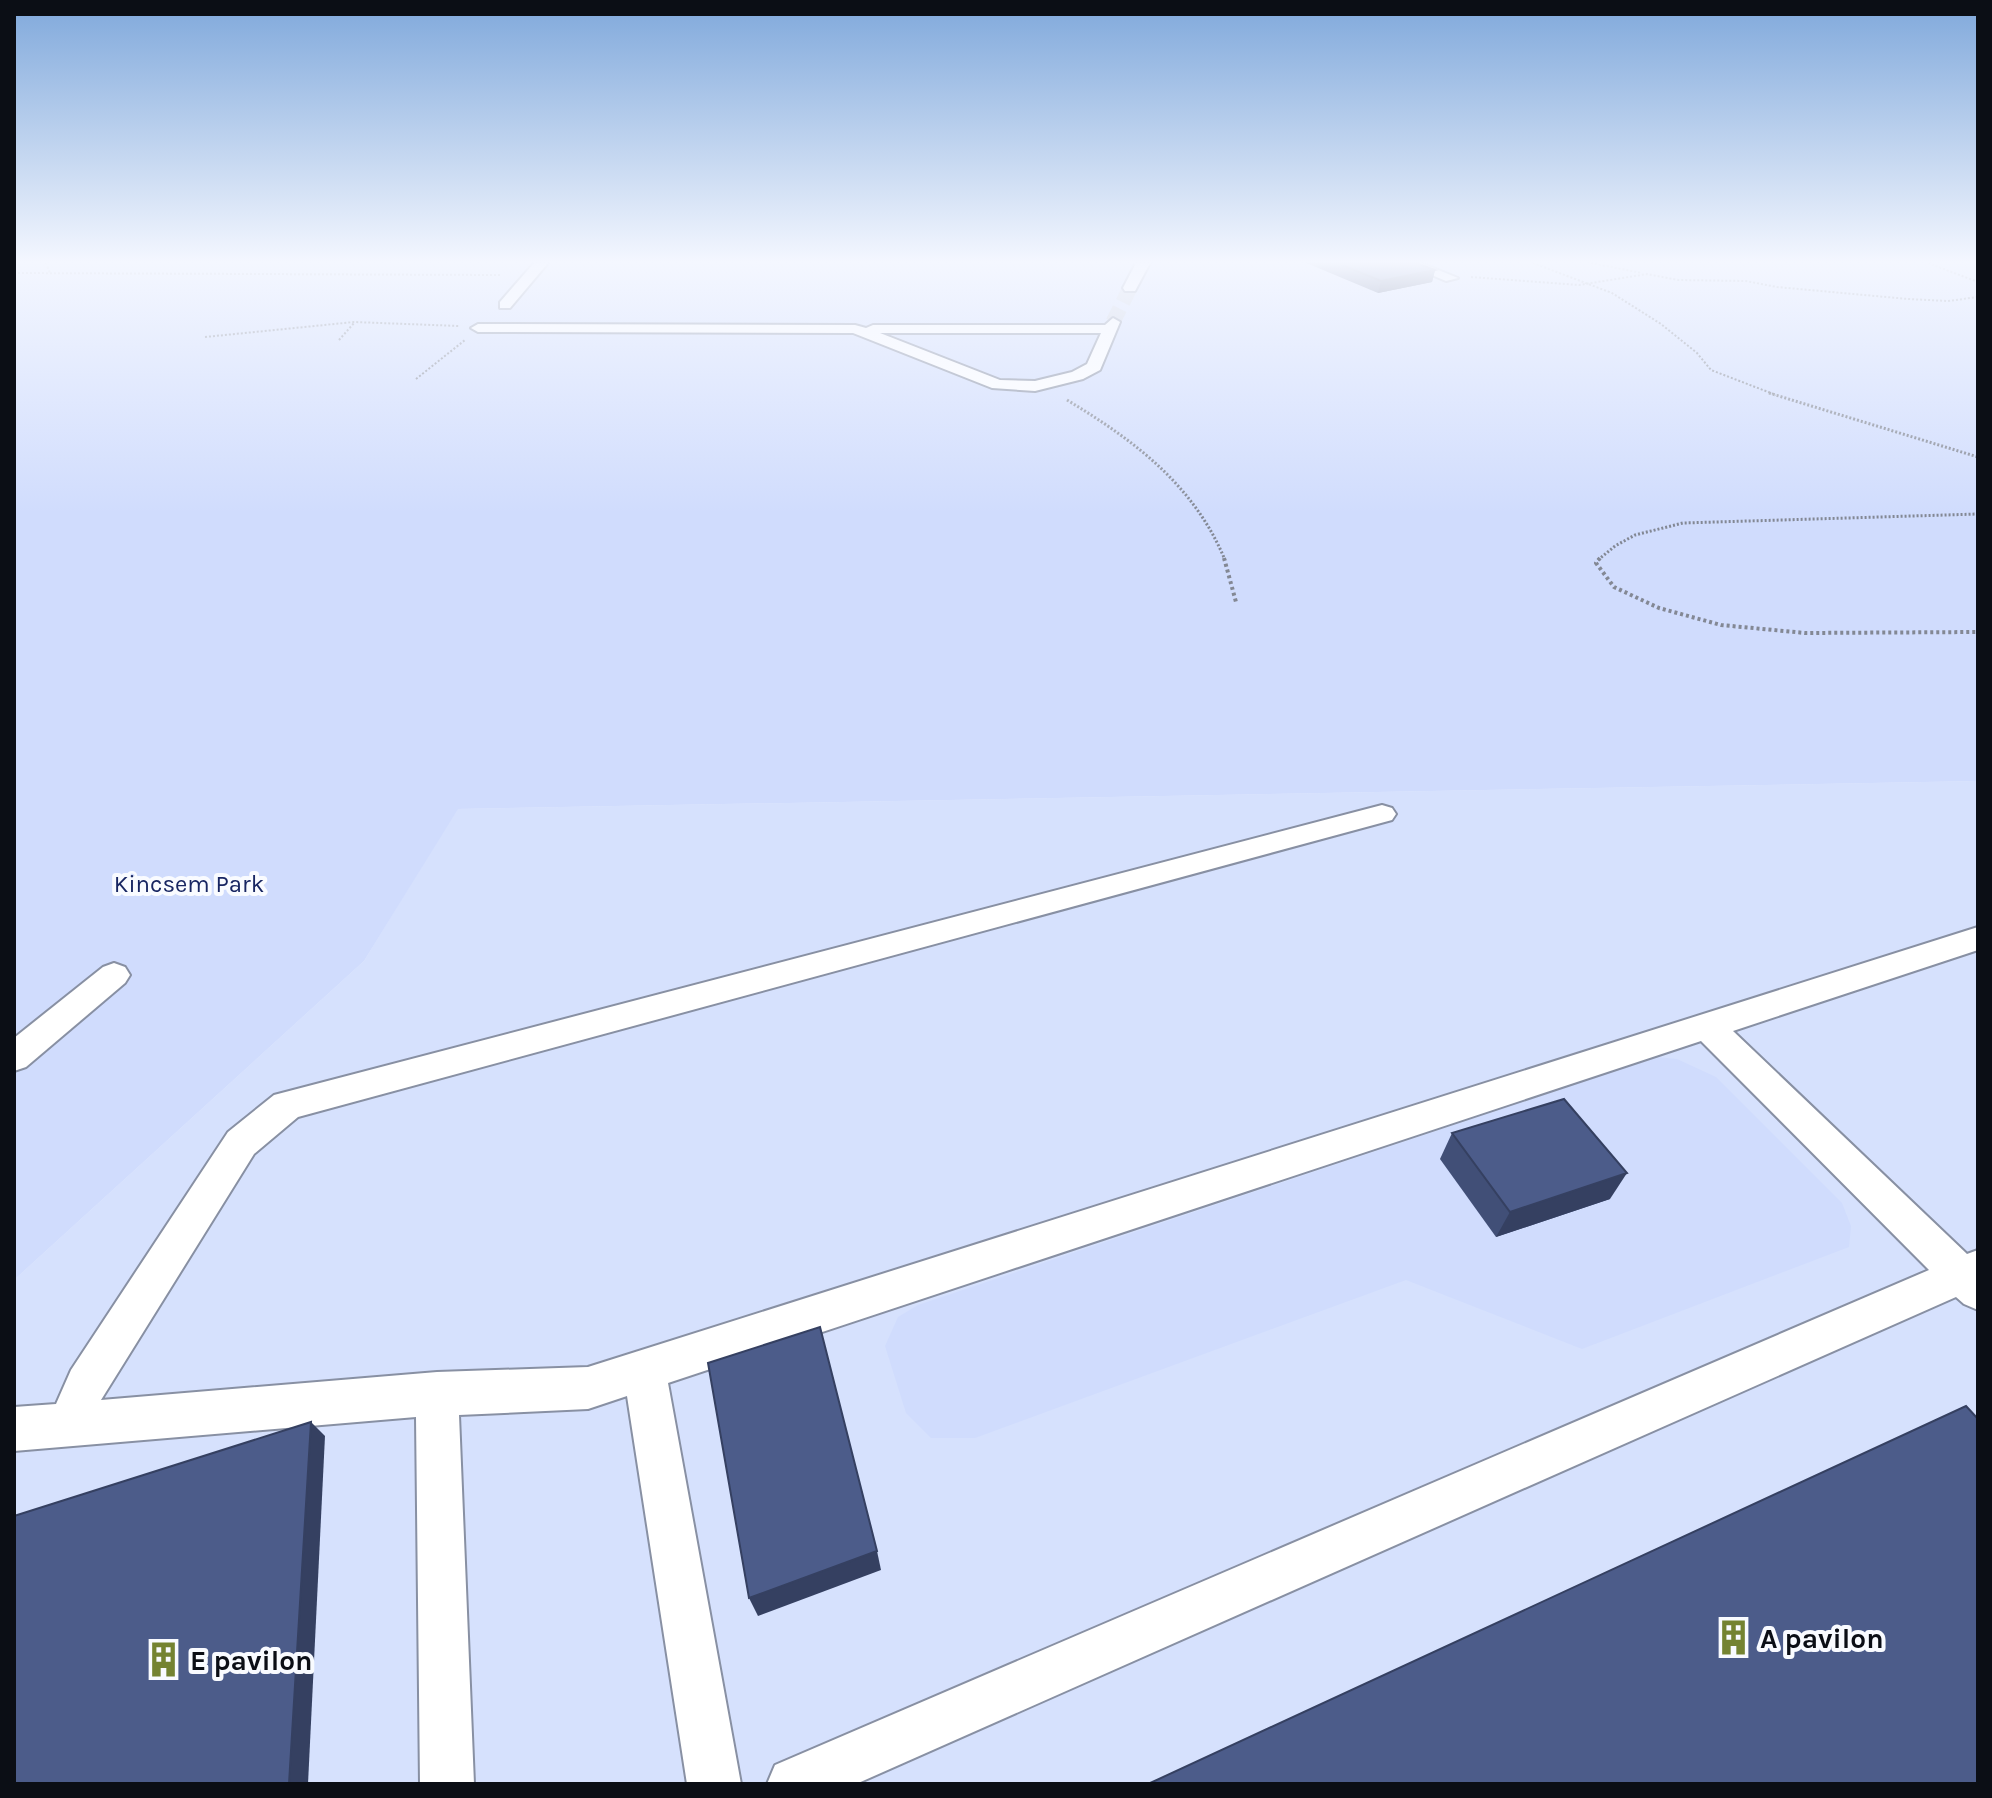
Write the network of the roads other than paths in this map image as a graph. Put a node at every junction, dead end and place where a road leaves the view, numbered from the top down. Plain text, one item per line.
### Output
1 (901, 347) edge
2 (1102, 347) tunnel mouth
3 (1382, 814) dead end
4 (1978, 938) edge
5 (114, 975) dead end
6 (1706, 1025) junction
7 (14, 1057) edge
8 (1973, 1278) edge
9 (644, 1369) junction
10 (437, 1394) junction
11 (69, 1424) junction
12 (14, 1429) edge
13 (447, 1784) edge
14 (714, 1784) edge
15 (794, 1784) edge

1 - 2 lane
3 - 11 lane
4 - 6 lane
5 - 7 lane
6 - 8 lane
6 - 9 lane
8 - 15 lane
9 - 10 lane
9 - 14 lane
10 - 11 lane
10 - 13 lane
11 - 12 lane

